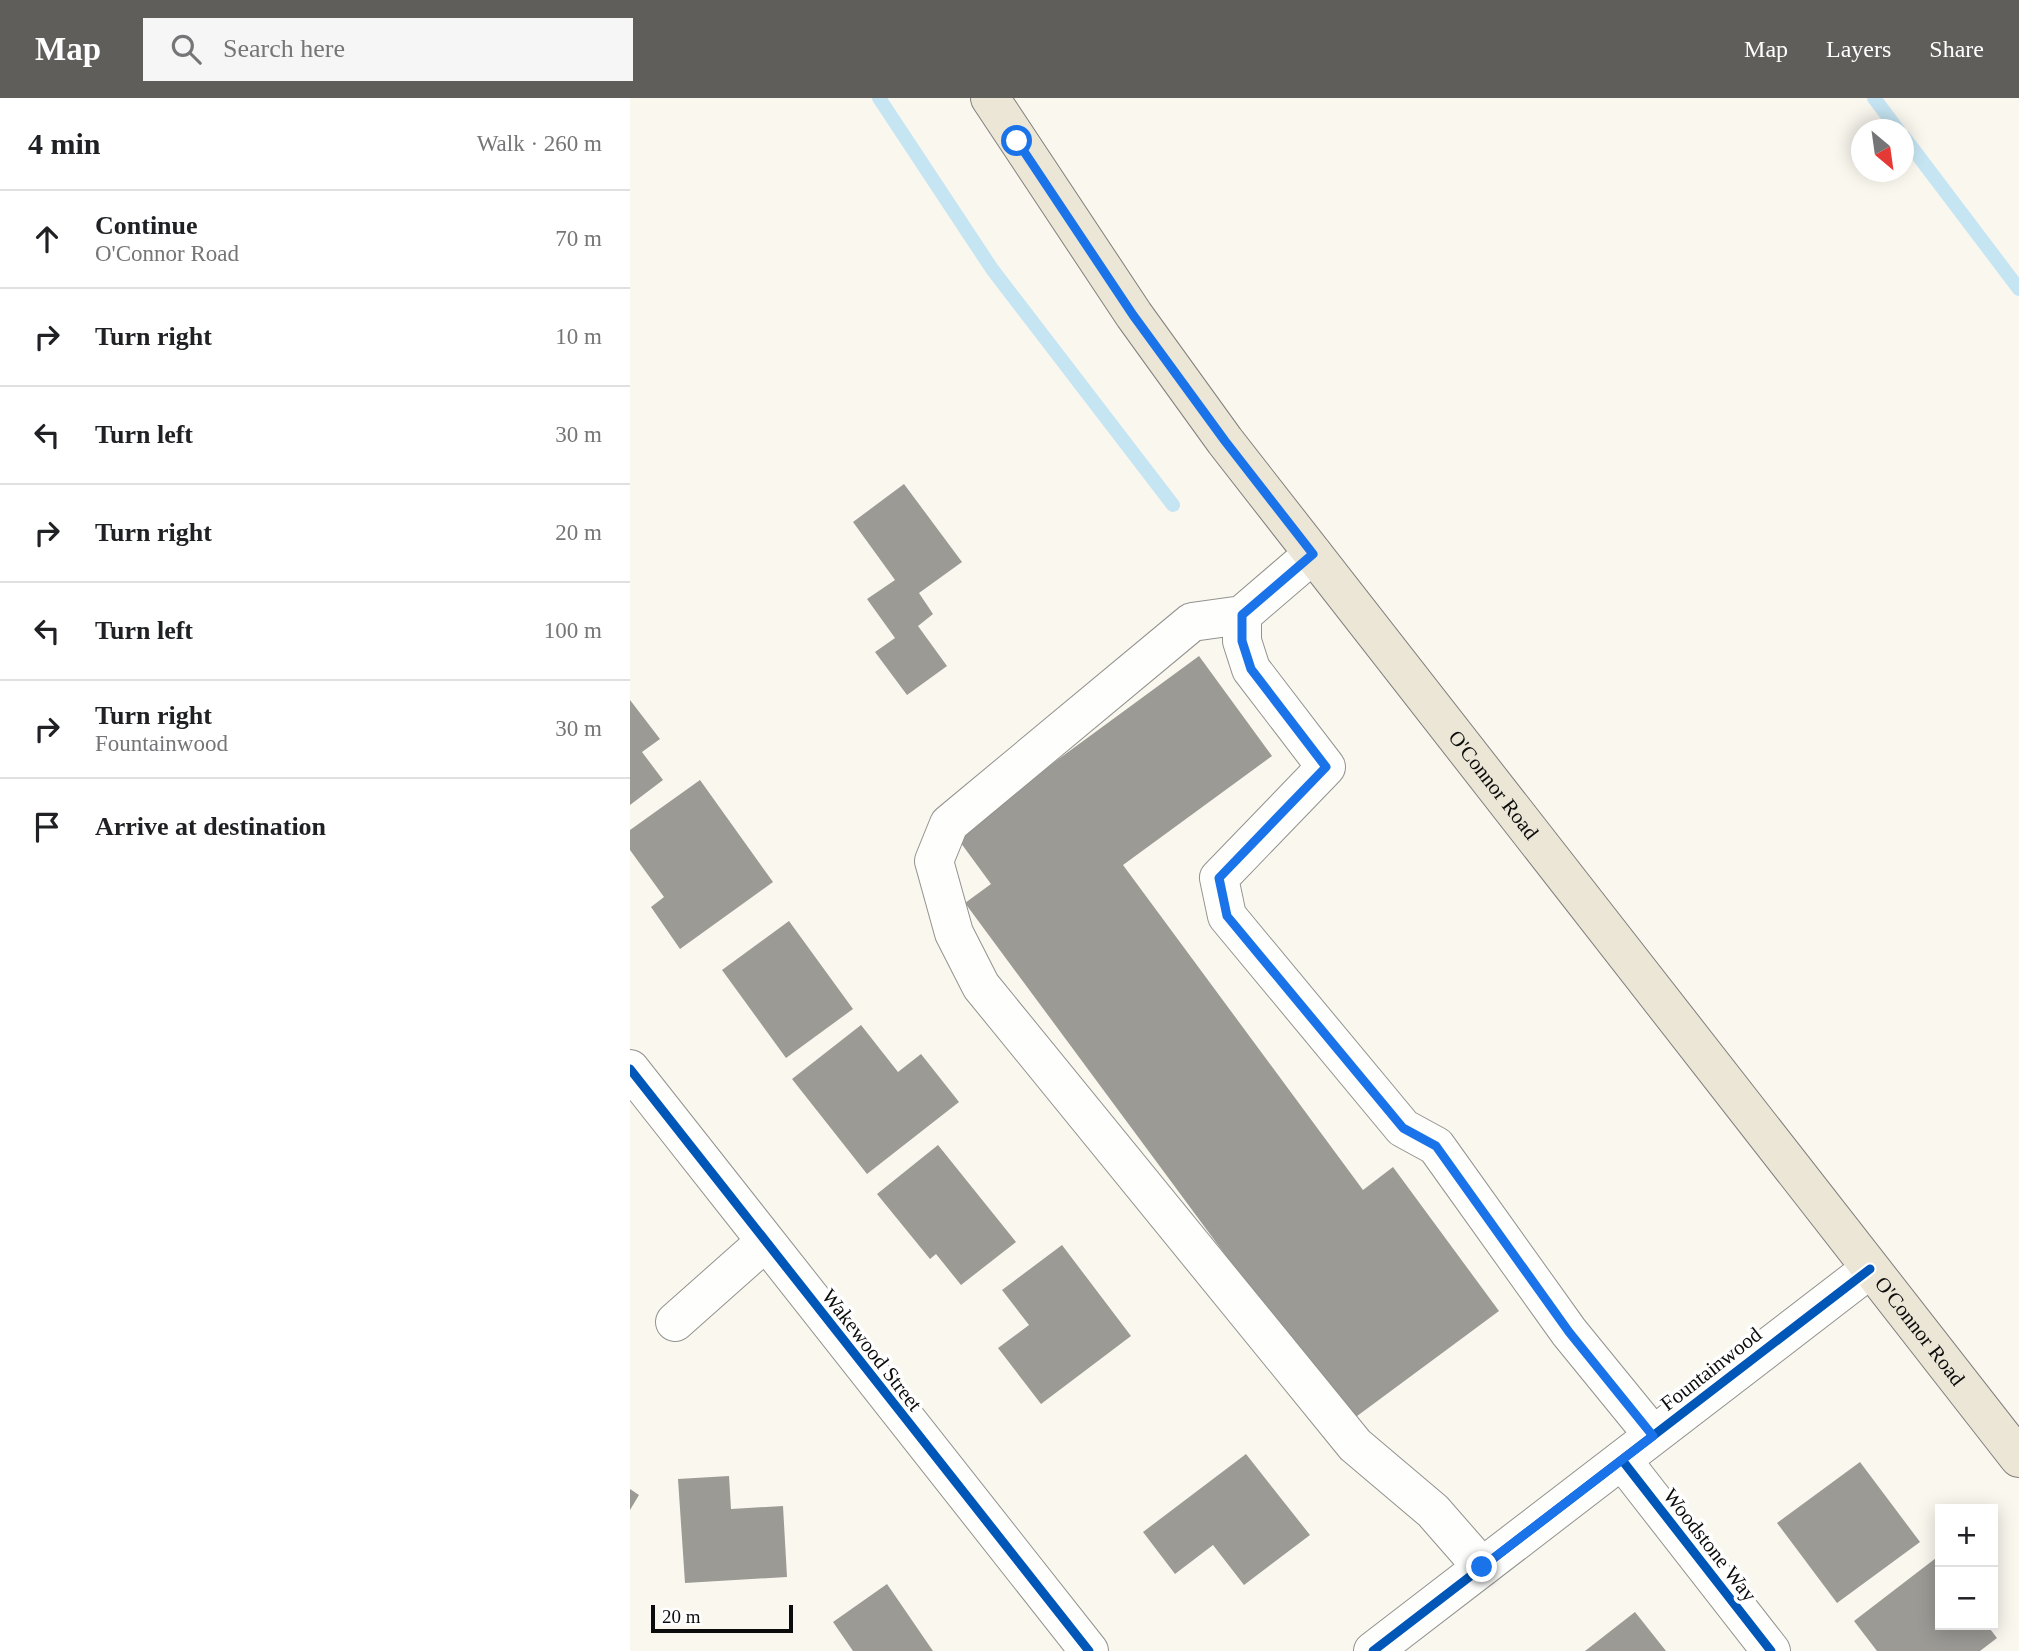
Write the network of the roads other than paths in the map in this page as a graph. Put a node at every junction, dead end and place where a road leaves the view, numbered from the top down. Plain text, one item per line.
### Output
1 (990, 98) edge
2 (1313, 554) junction
3 (1242, 615) junction
4 (630, 1069) edge
5 (764, 1243) junction
6 (1870, 1269) junction
7 (676, 1322) dead end
8 (1653, 1436) junction
9 (2019, 1458) edge
10 (1622, 1460) junction
11 (1482, 1567) junction
12 (1089, 1651) edge
13 (1373, 1651) edge
14 (1771, 1651) edge

1 - 2 main road, O'Connor Road
2 - 3 street
2 - 6 main road, O'Connor Road
3 - 8 street
3 - 11 street
4 - 5 street, Wakewood Street
5 - 7 street
5 - 12 street, Wakewood Street
6 - 8 street, Fountainwood
6 - 9 main road, O'Connor Road
8 - 10 street, Fountainwood
10 - 11 street, Fountainwood
10 - 14 street, Woodstone Way
11 - 13 street, Fountainwood

